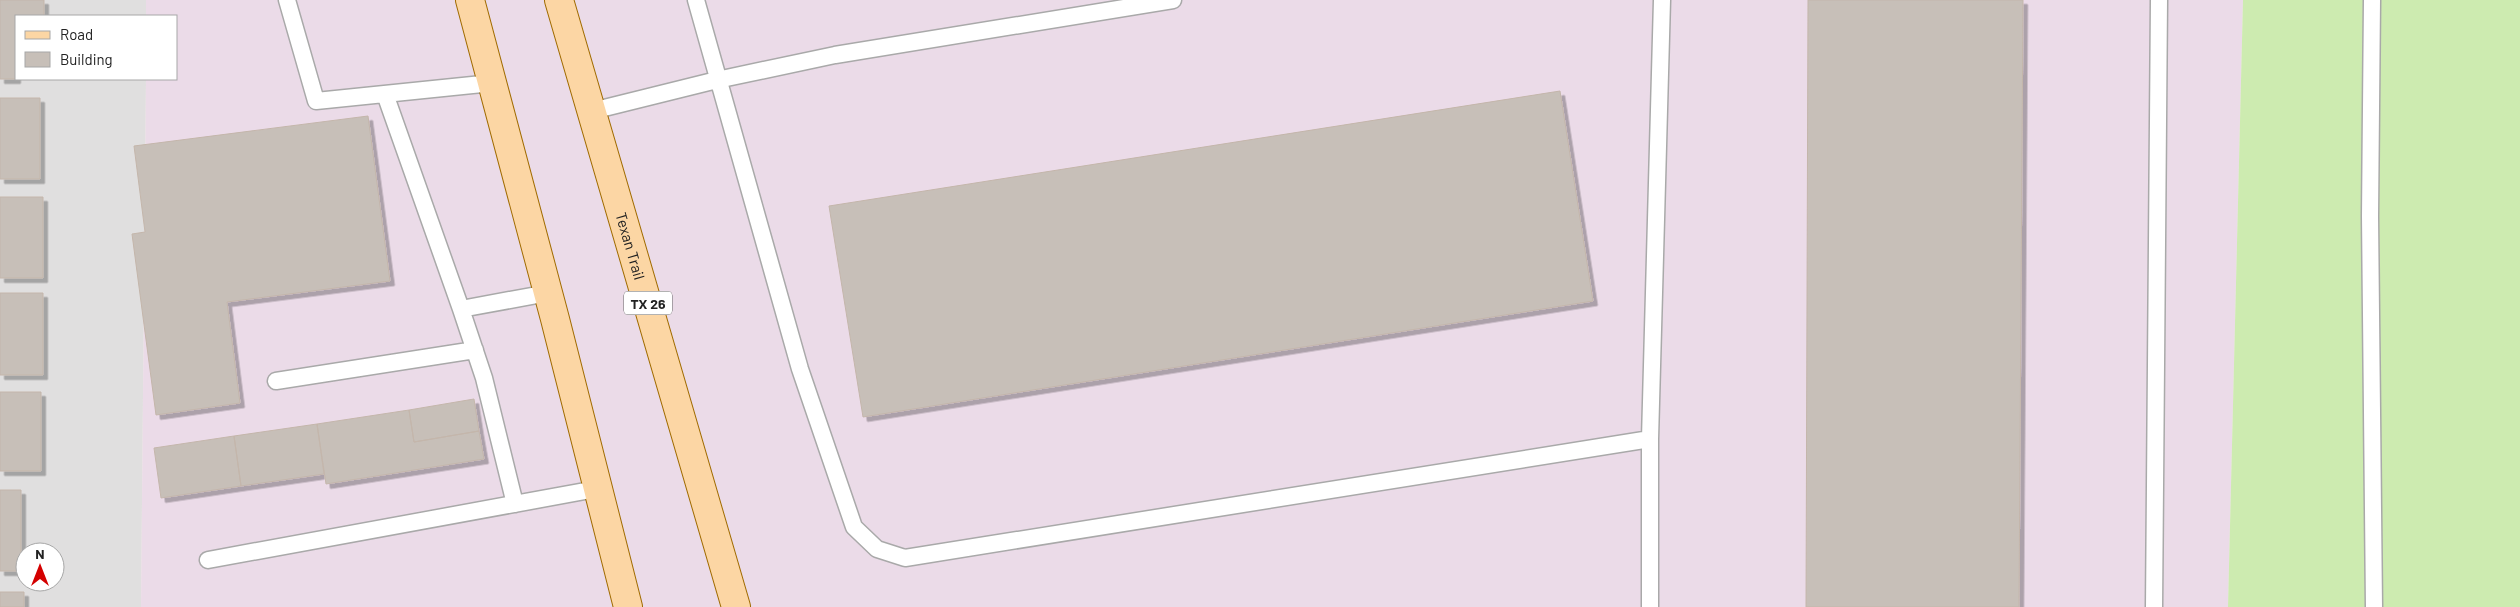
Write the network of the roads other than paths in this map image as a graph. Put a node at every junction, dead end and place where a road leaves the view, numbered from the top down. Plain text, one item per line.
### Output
1 (288, 0) edge
2 (470, 0) edge
3 (559, 0) edge
4 (696, 0) edge
5 (1173, 0) edge
6 (1662, 0) edge
7 (2159, 0) edge
8 (2372, 0) edge
9 (717, 80) junction
10 (492, 83) junction
11 (385, 94) junction
12 (592, 111) junction
13 (548, 293) junction
14 (462, 309) junction
15 (474, 350) junction
16 (276, 381) dead end
17 (1650, 439) junction
18 (596, 489) junction
19 (515, 504) junction
20 (208, 560) dead end
21 (628, 607) edge
22 (736, 607) edge
23 (1650, 607) edge
24 (2154, 607) edge
25 (2374, 607) edge

1 - 11 lane
2 - 10 main road
3 - 12 main road, Texan Trail / TX 26
4 - 9 lane
5 - 9 lane
6 - 17 lane
7 - 24 lane
8 - 25 lane
9 - 12 lane
9 - 17 lane
10 - 11 lane
10 - 13 main road
11 - 14 lane
12 - 22 main road, Texan Trail / TX 26
13 - 14 lane
13 - 18 main road
14 - 15 lane
15 - 16 lane
15 - 19 lane
17 - 23 lane
18 - 19 lane
18 - 21 main road
19 - 20 lane

